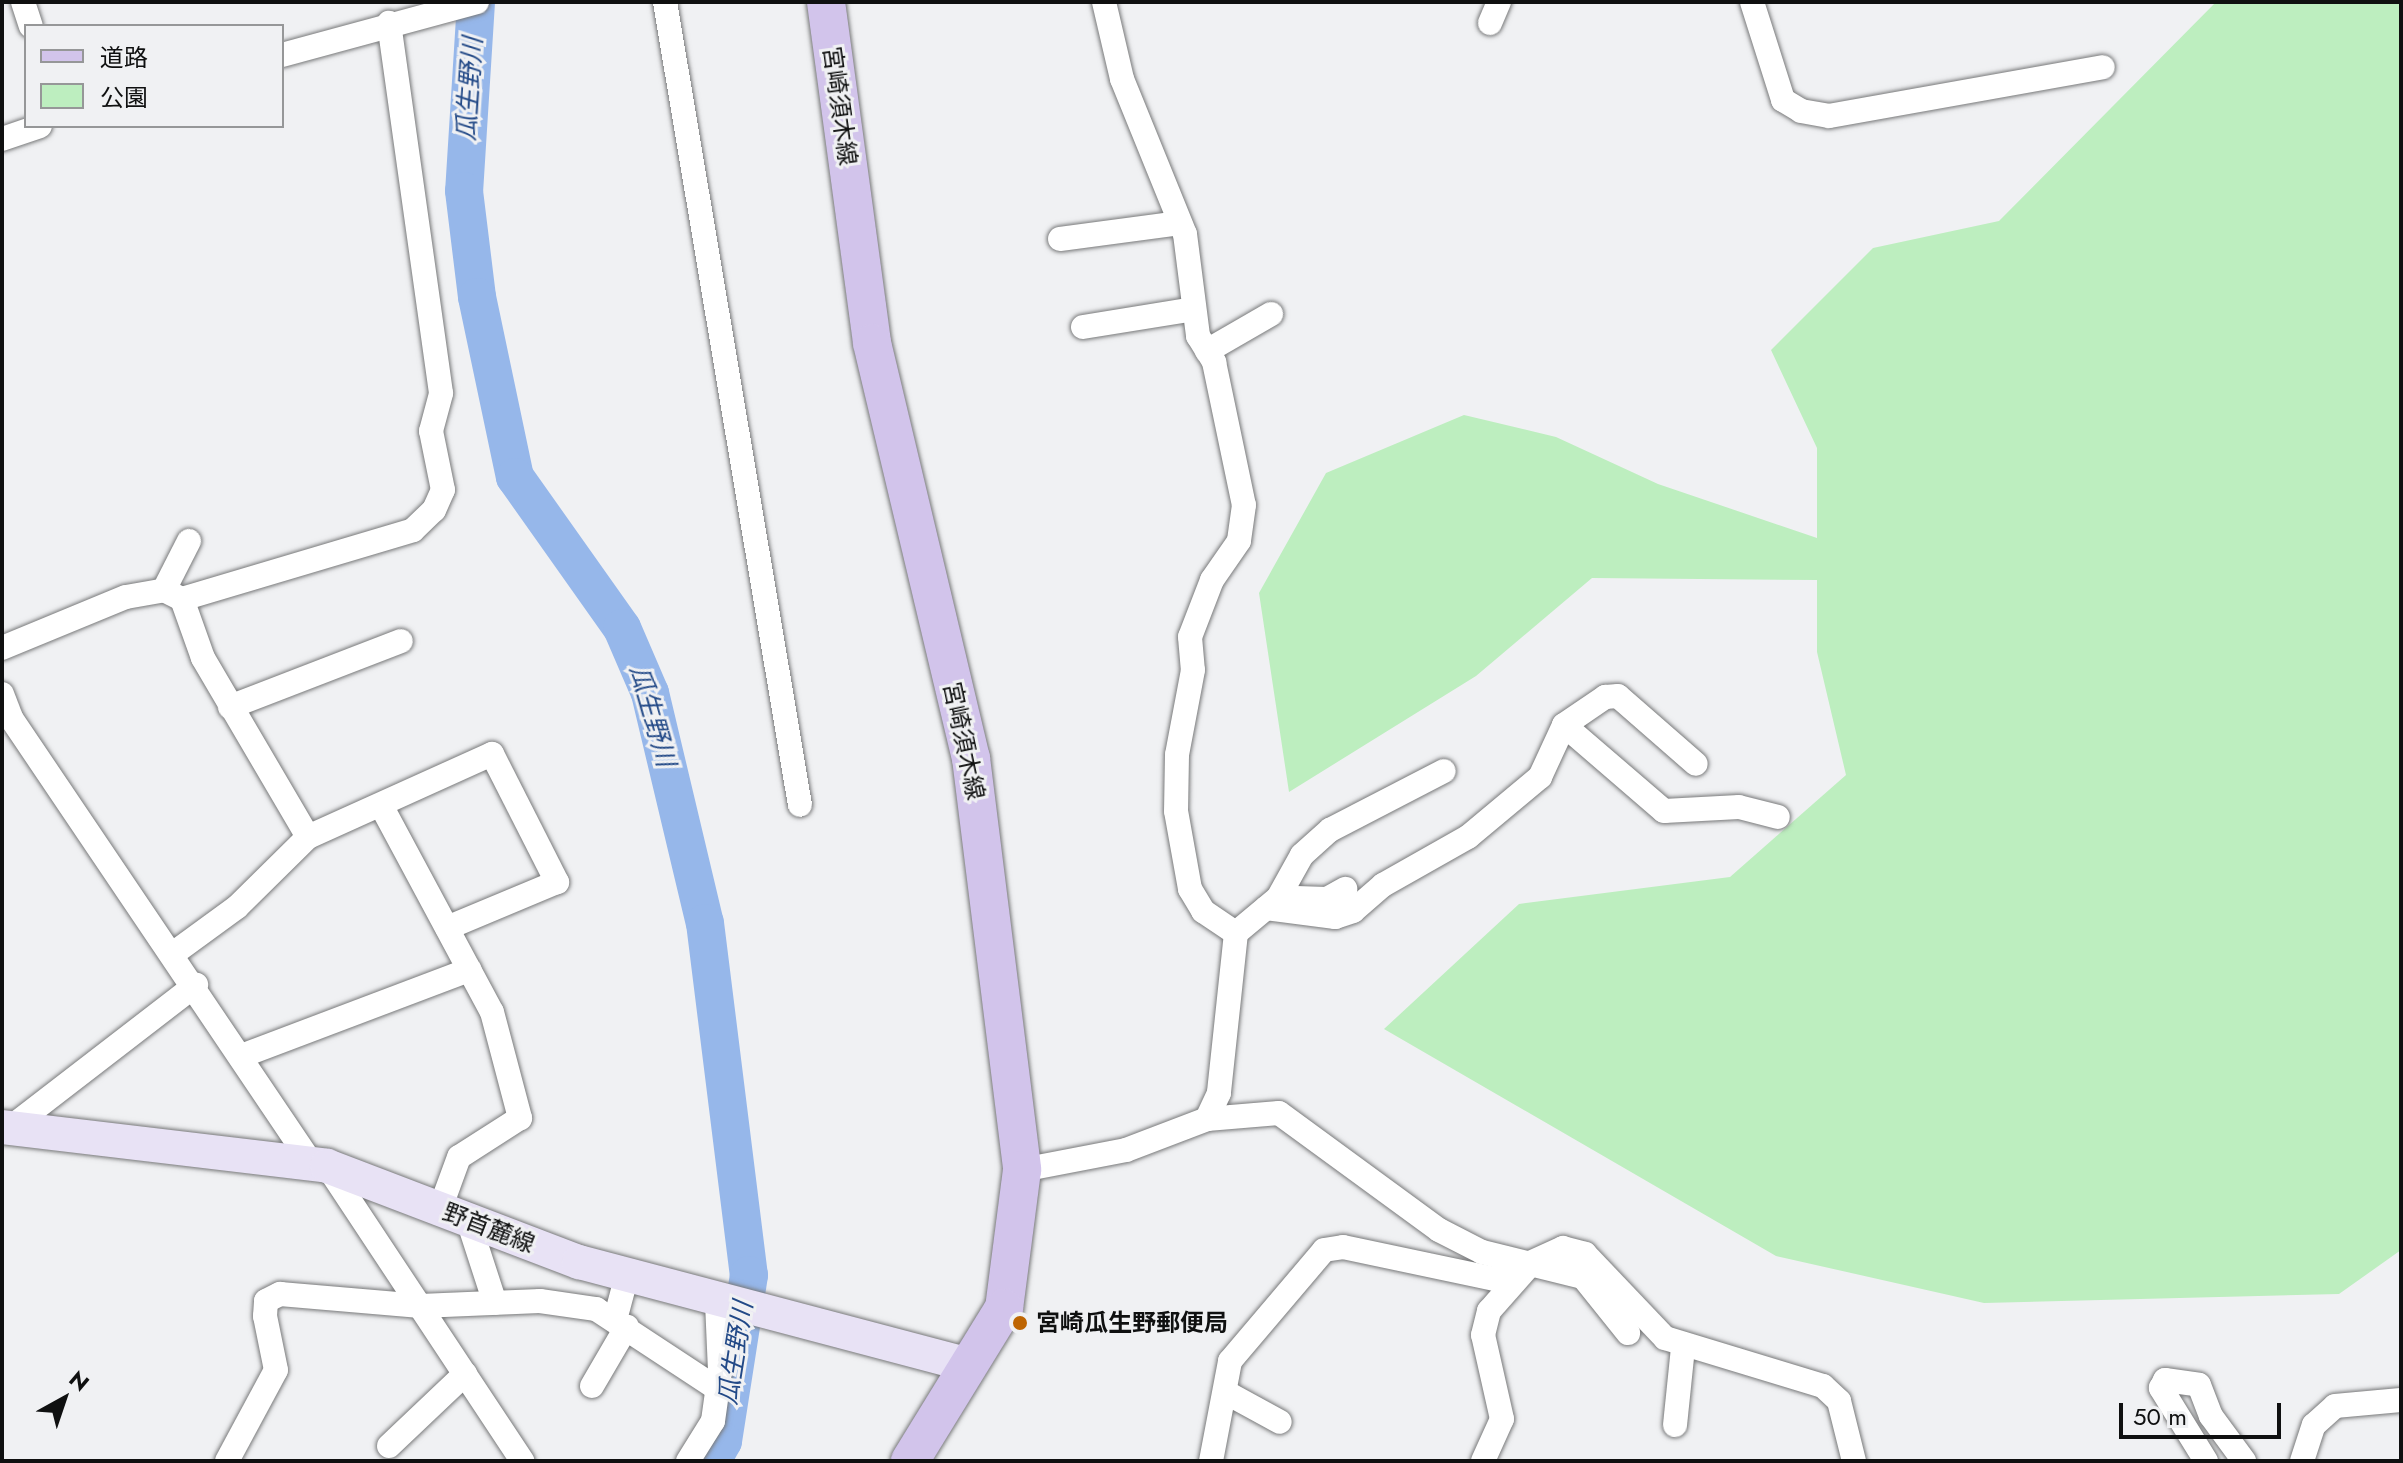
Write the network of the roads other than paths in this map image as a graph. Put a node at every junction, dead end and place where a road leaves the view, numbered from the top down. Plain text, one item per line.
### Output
1 (23, 2) edge
2 (665, 2) edge
3 (826, 2) edge
4 (1104, 2) edge
5 (1752, 2) edge
6 (467, 4) edge
7 (389, 23) junction
8 (30, 24) edge
9 (284, 54) edge
10 (2103, 67) dead end
11 (34, 128) edge
12 (2, 139) edge
13 (1180, 223) junction
14 (1060, 239) dead end
15 (1194, 309) junction
16 (1271, 314) dead end
17 (1083, 327) dead end
18 (1207, 351) junction
19 (189, 541) dead end
20 (173, 594) junction
21 (401, 641) dead end
22 (2, 648) edge
23 (2, 694) edge
24 (230, 707) junction
25 (1564, 725) junction
26 (1696, 764) dead end
27 (1444, 771) dead end
28 (800, 805) dead end
29 (383, 809) junction
30 (1778, 817) dead end
31 (308, 837) junction
32 (1345, 889) dead end
33 (1272, 903) junction
34 (447, 928) junction
35 (1236, 933) junction
36 (174, 953) junction
37 (469, 970) junction
38 (196, 985) junction
39 (244, 1055) junction
40 (1207, 1119) junction
41 (6, 1128) edge
42 (320, 1165) junction
43 (1022, 1170) junction
44 (454, 1214) junction
45 (1529, 1266) junction
46 (627, 1275) junction
47 (495, 1303) junction
48 (724, 1303) junction
49 (420, 1306) junction
50 (621, 1323) junction
51 (1628, 1333) dead end
52 (1683, 1348) junction
53 (969, 1365) junction
54 (465, 1374) junction
55 (592, 1386) dead end
56 (718, 1389) junction
57 (1227, 1393) junction
58 (2401, 1400) edge
59 (1280, 1422) dead end
60 (1675, 1425) dead end
61 (389, 1446) dead end
62 (227, 1461) edge
63 (522, 1461) edge
64 (688, 1461) edge
65 (910, 1461) edge
66 (1211, 1461) edge
67 (1483, 1461) edge
68 (1854, 1461) edge
69 (2206, 1461) edge
70 (2244, 1461) edge
71 (2302, 1461) edge

1 - 8 street
2 - 28 street
3 - 43 main road, 宮崎須木線
4 - 13 street
5 - 10 street
6 - 7 street
7 - 9 street
7 - 20 street
11 - 12 street
13 - 14 street
13 - 15 street
15 - 17 street
15 - 18 street
16 - 18 street
18 - 35 street
19 - 20 street
20 - 22 street
20 - 24 street
21 - 24 street
23 - 36 street
24 - 31 street
25 - 26 street
25 - 30 street
25 - 33 street
27 - 33 street
29 - 31 street
29 - 34 street
29 - 34 street
31 - 36 street
32 - 33 street
33 - 35 street
34 - 37 street
35 - 40 street
36 - 38 street
37 - 39 street
37 - 44 street
38 - 39 street
38 - 41 street
39 - 42 street
40 - 43 street
40 - 45 street
41 - 42 main road, 野首麓線
42 - 44 main road, 野首麓線
42 - 49 street
43 - 53 main road, 宮崎須木線
44 - 46 main road, 野首麓線
44 - 47 street
45 - 51 street
45 - 52 street
45 - 57 street
45 - 67 street
46 - 48 main road, 野首麓線
46 - 50 street
47 - 49 street
47 - 50 street
48 - 53 main road, 野首麓線
48 - 56 street
49 - 54 street
49 - 62 street
50 - 55 street
50 - 56 street
52 - 60 street
52 - 68 street
53 - 65 main road, 宮崎須木線
54 - 61 street
54 - 63 street
56 - 64 street
57 - 59 street
57 - 66 street
58 - 71 street
69 - 70 street

